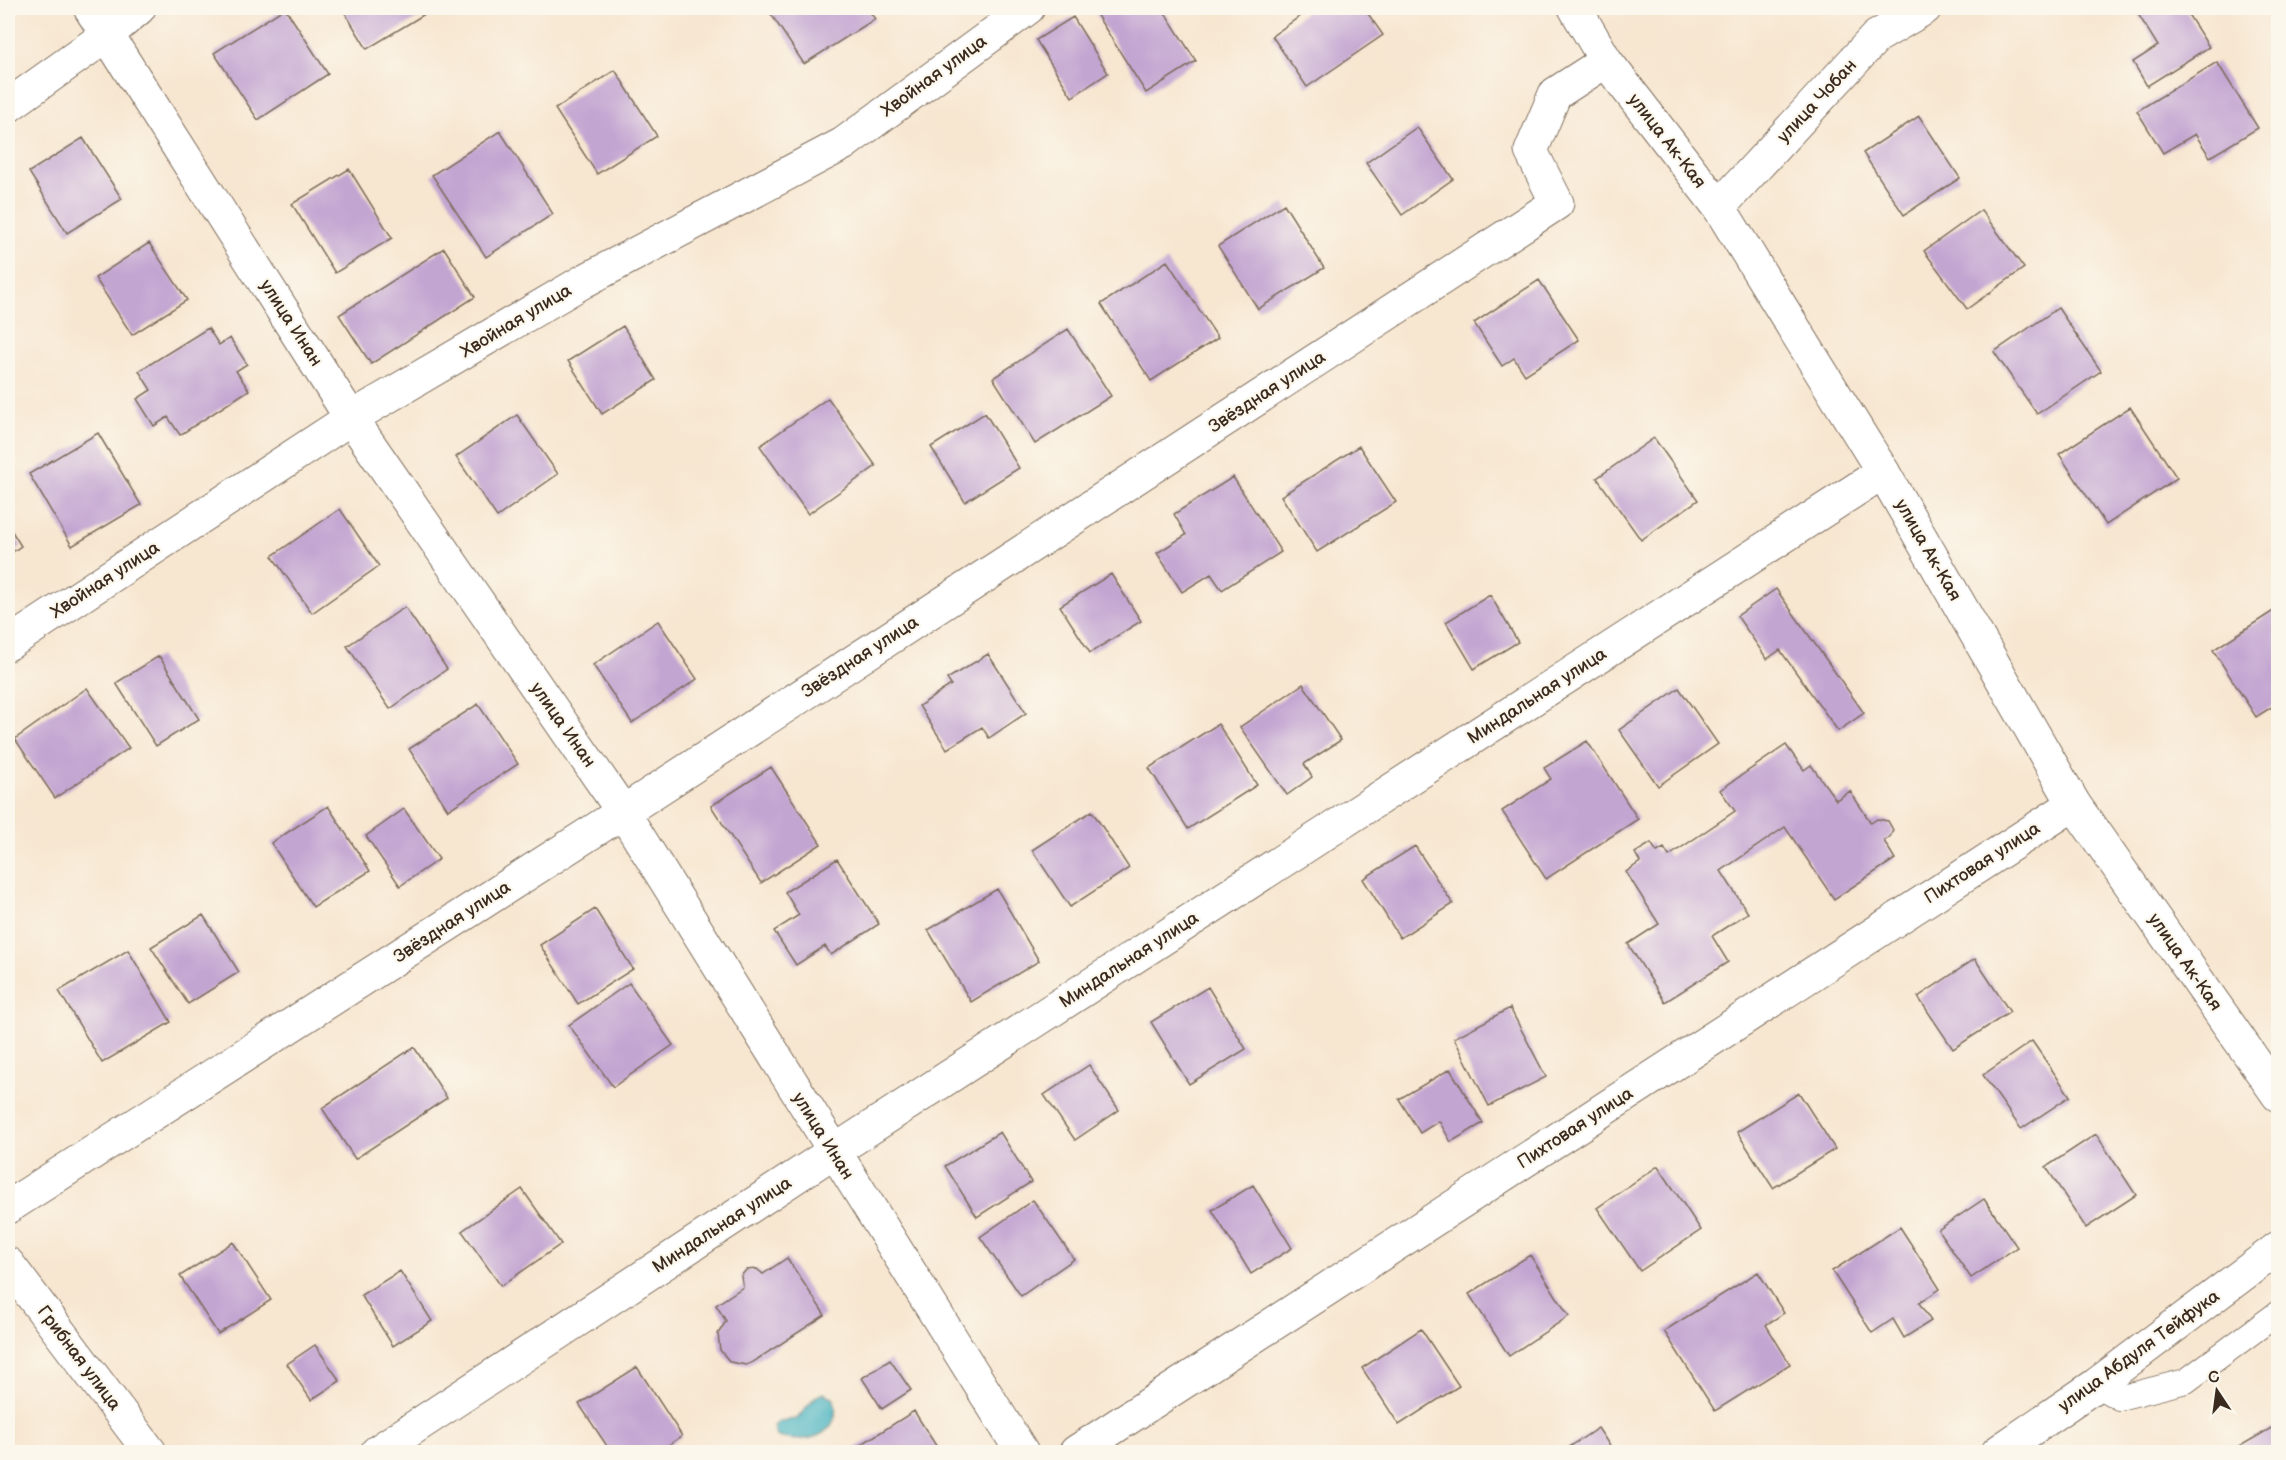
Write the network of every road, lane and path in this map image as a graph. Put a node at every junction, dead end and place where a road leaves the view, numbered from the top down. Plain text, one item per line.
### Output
1 (90, 8) edge
2 (139, 8) edge
3 (1028, 8) edge
4 (1575, 8) edge
5 (1925, 8) edge
6 (107, 35) junction
7 (1606, 62) junction
8 (8, 106) edge
9 (1719, 207) junction
10 (351, 418) junction
11 (1883, 472) junction
12 (8, 644) edge
13 (2074, 804) junction
14 (623, 812) junction
15 (2278, 1095) edge
16 (833, 1152) junction
17 (8, 1207) edge
18 (2278, 1248) edge
19 (8, 1264) edge
20 (2278, 1313) edge
21 (2096, 1385) junction
22 (150, 1452) edge
23 (377, 1452) edge
24 (1022, 1452) edge
25 (1076, 1452) edge
26 (1998, 1452) edge

1 - 6 street, улица Инан
2 - 6 street
3 - 10 street, Хвойная улица
4 - 7 street, улица Ак-Кая
5 - 9 street, улица Чобан
6 - 8 street
6 - 10 street, улица Инан
7 - 9 street, улица Ак-Кая
7 - 14 street, Звёздная улица
9 - 11 street, улица Ак-Кая
10 - 12 street, Хвойная улица
10 - 14 street, улица Инан
11 - 13 street, улица Ак-Кая
11 - 16 street, Миндальная улица
13 - 15 street, улица Ак-Кая
13 - 25 street, Пихтовая улица
14 - 16 street, улица Инан
14 - 17 street, Звёздная улица
16 - 23 street, Миндальная улица
16 - 24 street, улица Инан
18 - 21 street, улица Абдуля Тейфука
19 - 22 street, Грибная улица
20 - 21 lane
21 - 26 street, улица Абдуля Тейфука

